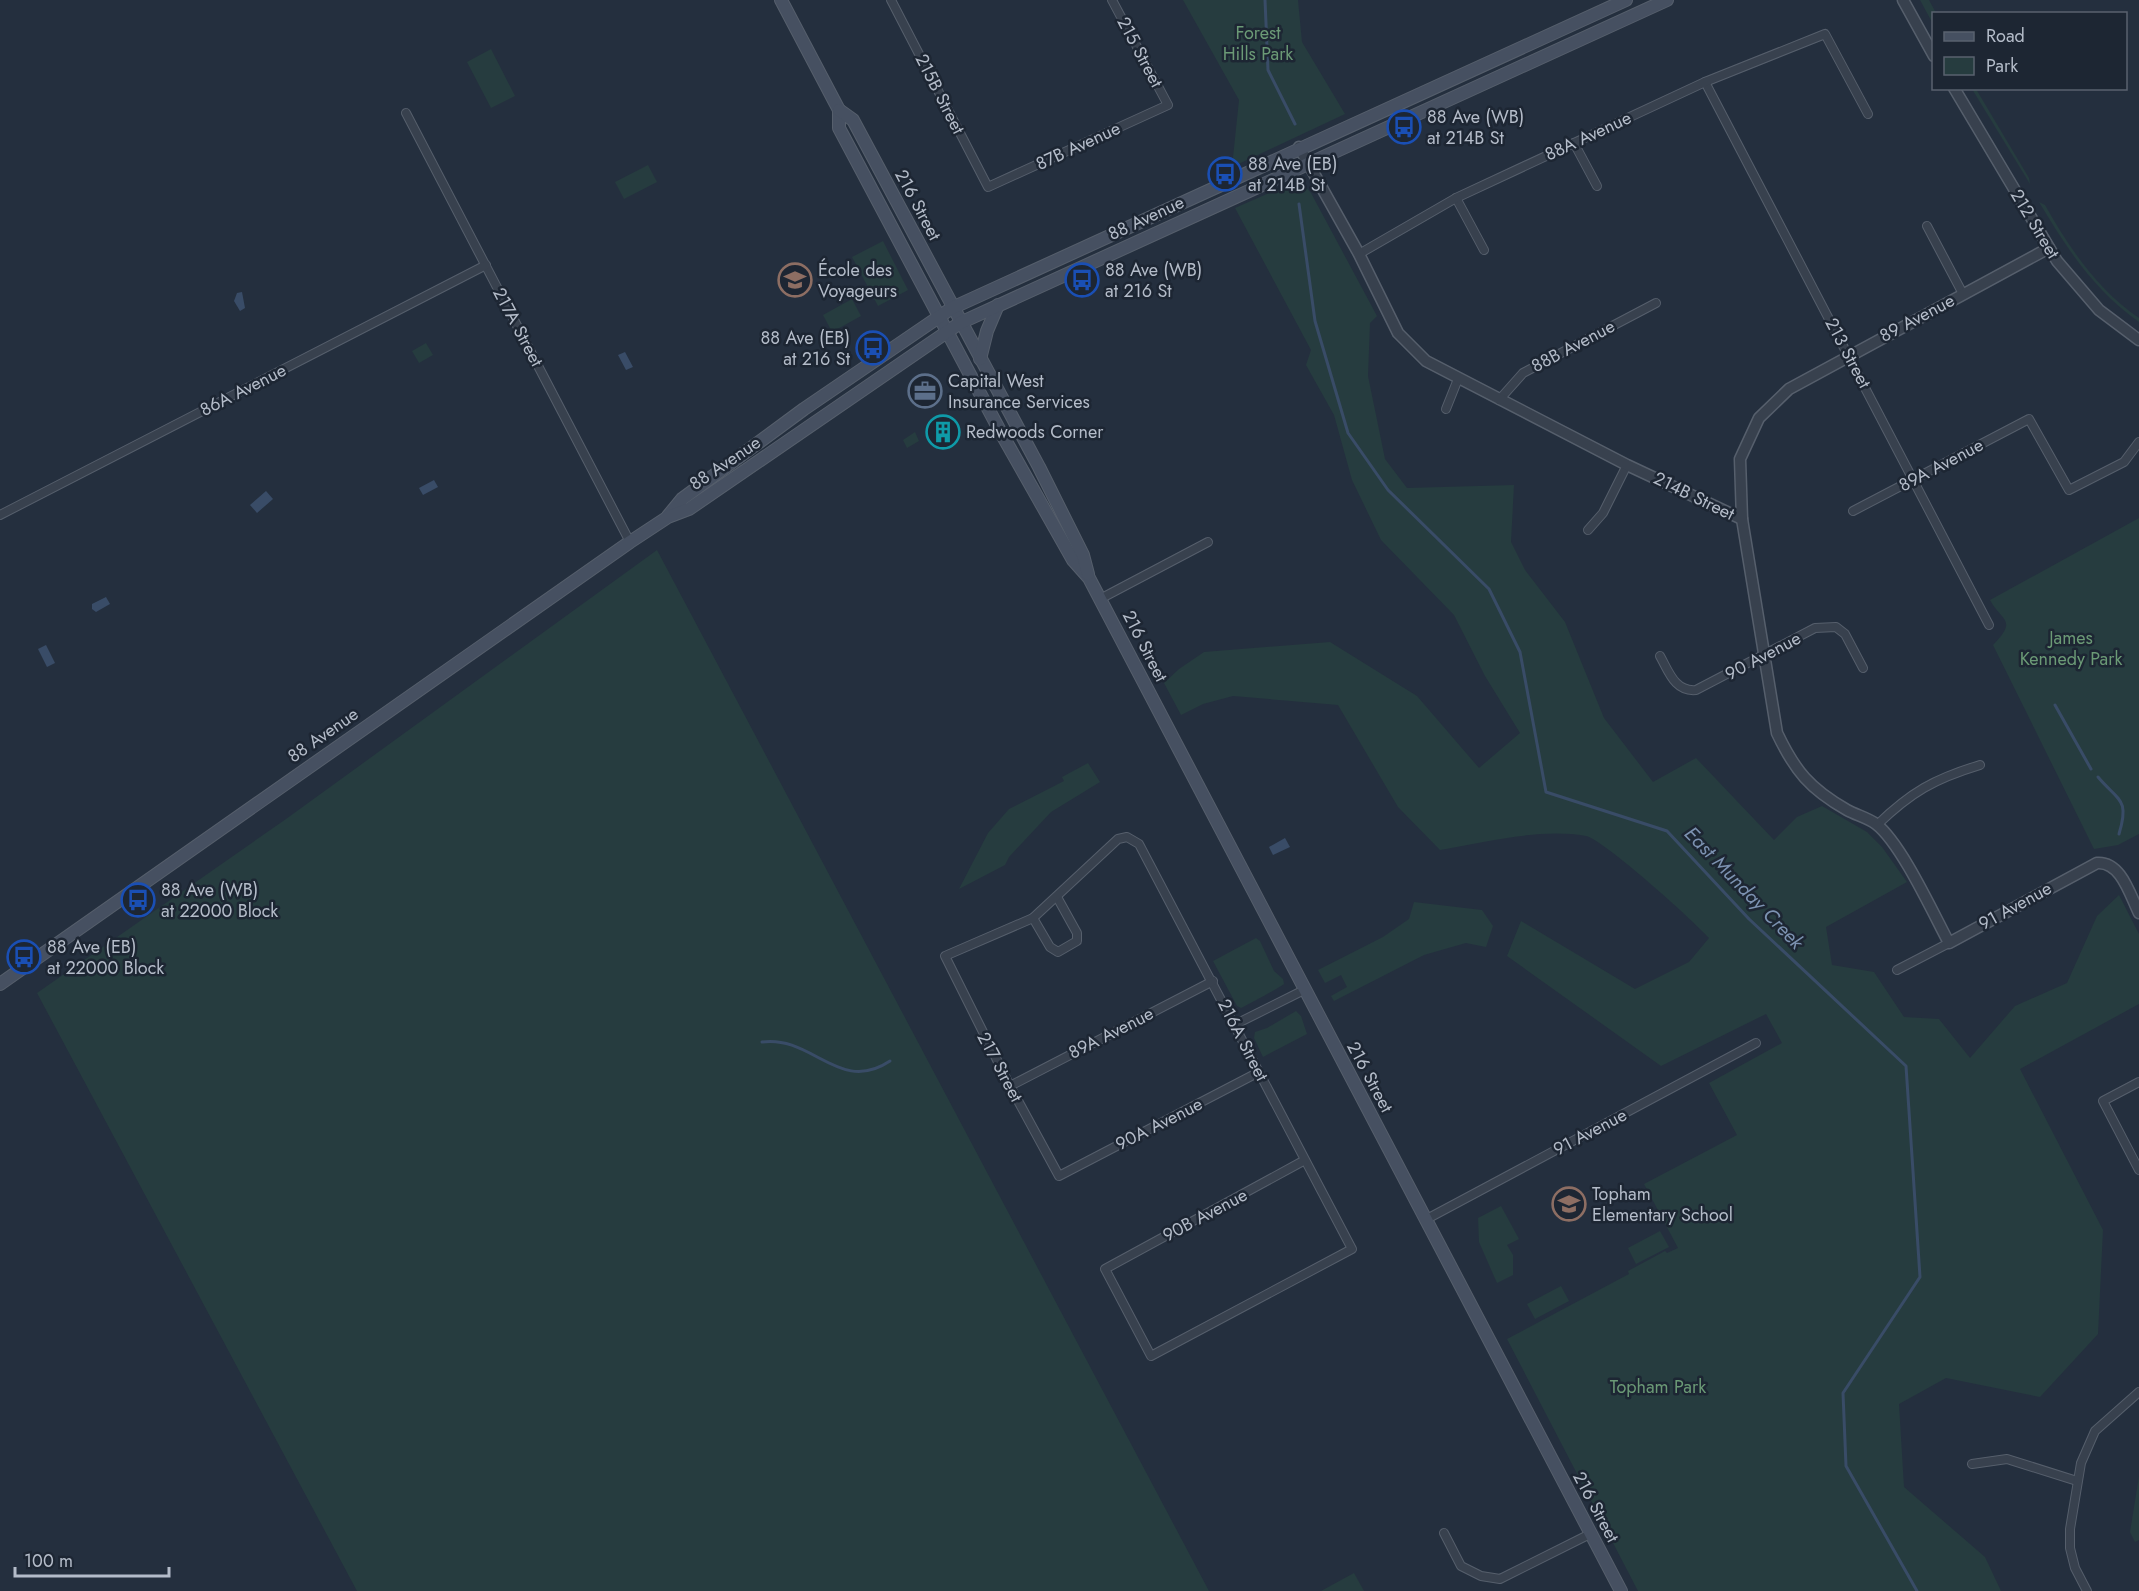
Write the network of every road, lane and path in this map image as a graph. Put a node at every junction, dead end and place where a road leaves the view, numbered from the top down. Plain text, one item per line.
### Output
1 (781, 0) edge
2 (891, 0) edge
3 (1112, 0) edge
4 (1626, 0) edge
5 (1667, 0) edge
6 (1903, 0) edge
7 (1932, 52) edge
8 (1706, 82) junction
9 (1955, 90) edge
10 (1168, 105) joint
11 (839, 110) junction
12 (406, 113) dead end
13 (1868, 114) dead end
14 (1574, 143) junction
15 (1299, 147) junction
16 (1308, 163) junction
17 (1597, 186) dead end
18 (988, 187) joint
19 (1456, 198) junction
20 (1927, 226) dead end
21 (2049, 248) junction
22 (1485, 250) dead end
23 (1359, 254) junction
24 (486, 265) junction
25 (1963, 294) junction
26 (1656, 303) dead end
27 (999, 305) junction
28 (952, 308) junction
29 (938, 316) junction
30 (960, 323) junction
31 (946, 331) junction
32 (2139, 340) edge
33 (1848, 354) junction
34 (980, 359) junction
35 (1458, 379) junction
36 (1499, 400) junction
37 (1446, 409) dead end
38 (2139, 442) edge
39 (1628, 465) junction
40 (1914, 479) junction
41 (1853, 512) dead end
42 (0, 515) edge
43 (668, 516) junction
44 (1742, 519) junction
45 (1588, 530) dead end
46 (630, 542) junction
47 (1208, 542) dead end
48 (1089, 578) junction
49 (1100, 599) junction
50 (1989, 625) dead end
51 (1660, 656) dead end
52 (1763, 656) junction
53 (1863, 668) dead end
54 (1980, 765) dead end
55 (1877, 825) junction
56 (1056, 897) junction
57 (2139, 913) edge
58 (1033, 918) junction
59 (1949, 943) junction
60 (1897, 970) dead end
61 (1213, 981) junction
62 (0, 984) edge
63 (1304, 990) junction
64 (1236, 1024) junction
65 (1756, 1043) dead end
66 (1259, 1072) junction
67 (2139, 1082) edge
68 (1010, 1086) junction
69 (1305, 1160) junction
70 (2139, 1170) edge
71 (1059, 1176) joint
72 (1425, 1220) junction
73 (1151, 1356) joint
74 (2139, 1392) edge
75 (1972, 1464) dead end
76 (2077, 1481) junction
77 (1444, 1533) dead end
78 (1590, 1534) junction
79 (1621, 1591) edge
80 (2087, 1591) edge

1 - 11 main road, 216 Street
2 - 18 street, 215B Street
3 - 10 street, 215 Street
4 - 15 main road, 88 Avenue
5 - 16 main road, 88 Avenue
6 - 7 street
8 - 13 street, 88A Avenue
8 - 14 street, 88A Avenue
8 - 33 street, 213 Street
9 - 21 street, 212 Street
10 - 18 street, 87B Avenue
11 - 28 main road, 216 Street
11 - 29 main road, 216 Street
12 - 24 street, 217A Street
14 - 17 street
14 - 19 street, 88A Avenue
15 - 16 street, 214B Street
15 - 28 main road, 88 Avenue
16 - 23 street, 214B Street
16 - 27 main road, 88 Avenue
19 - 22 street
19 - 23 street, 88A Avenue
20 - 25 street
21 - 25 street, 89 Avenue
21 - 32 street, 212 Street
23 - 35 street, 214B Street
24 - 42 street, 86A Avenue
24 - 46 street, 217A Street
25 - 33 street, 89 Avenue
26 - 36 street, 88B Avenue
27 - 30 main road, 88 Avenue
27 - 34 main road
28 - 29 main road, 88 Avenue
28 - 30 main road, 216 Street
29 - 31 main road, 216 Street
29 - 43 main road, 88 Avenue
30 - 31 main road, 88 Avenue
30 - 34 main road, 216 Street
31 - 43 main road, 88 Avenue
31 - 48 main road, 216 Street
33 - 40 street, 213 Street
33 - 44 street, 89 Avenue
34 - 48 main road, 216 Street
35 - 36 street, 214B Street
35 - 37 street
36 - 39 street, 214B Street
38 - 40 street, 89A Avenue
39 - 44 street, 214B Street
39 - 45 street
40 - 41 street, 89A Avenue
40 - 50 street, 213 Street
43 - 46 main road, 88 Avenue
44 - 52 street, 214B Street
46 - 62 main road, 88 Avenue
47 - 49 street
48 - 49 main road, 216 Street
49 - 63 main road, 216 Street
51 - 52 street, 90 Avenue
52 - 53 street, 90 Avenue
52 - 55 street, 214B Street
54 - 55 street
55 - 59 street, 214B Street
56 - 58 street
56 - 58 street
56 - 61 street, 216A Street
57 - 59 street, 91 Avenue
58 - 68 street, 217 Street
59 - 60 street, 91 Avenue
61 - 64 street, 216A Street
61 - 68 street, 89A Avenue
63 - 64 street
63 - 72 main road, 216 Street
64 - 66 street, 216A Street
65 - 72 street, 91 Avenue
66 - 69 street, 216A Street
66 - 71 street, 90A Avenue
67 - 70 street
68 - 71 street, 217 Street
69 - 73 street, 90B Avenue
69 - 73 street, 216A Street
72 - 78 main road, 216 Street
74 - 76 street
75 - 76 street
76 - 80 street
77 - 78 street
78 - 79 main road, 216 Street

